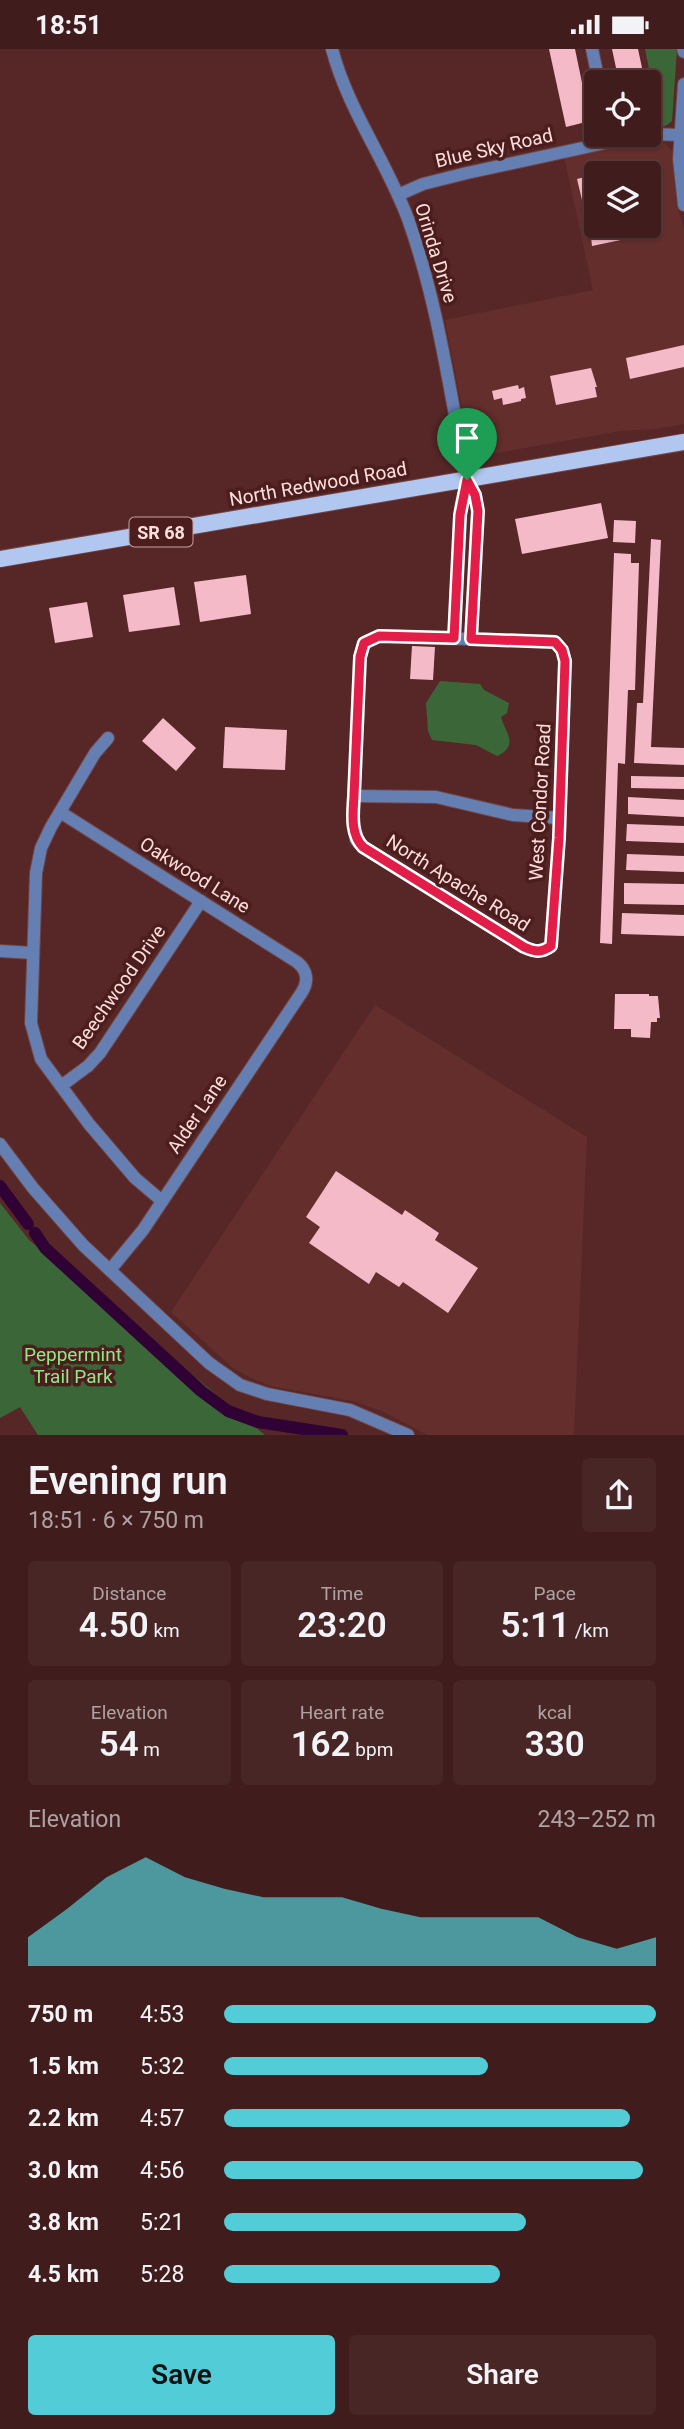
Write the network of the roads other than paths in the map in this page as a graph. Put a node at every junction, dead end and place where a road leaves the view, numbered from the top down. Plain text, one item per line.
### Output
1 (332, 49) edge
2 (592, 49) edge
3 (596, 70) edge
4 (684, 83) edge
5 (661, 134) edge
6 (681, 135) junction
7 (584, 145) edge
8 (398, 195) junction
9 (684, 205) edge
10 (684, 442) edge
11 (467, 480) junction
12 (0, 559) edge
13 (454, 638) junction
14 (471, 639) junction
15 (107, 738) dead end
16 (354, 796) junction
17 (60, 812) junction
18 (559, 818) junction
19 (201, 901) junction
20 (0, 951) edge
21 (542, 951) joint
22 (33, 953) junction
23 (306, 974) joint
24 (61, 1086) junction
25 (0, 1144) edge
26 (162, 1201) junction
27 (110, 1270) junction
28 (408, 1435) edge

1 - 8 street, Orinda Drive
2 - 3 street
4 - 6 street
5 - 6 street
6 - 9 street
7 - 8 street, Blue Sky Road
8 - 11 street, Orinda Drive
10 - 11 main road, North Redwood Road / SR 68
11 - 12 main road, North Redwood Road / SR 68
11 - 13 street
11 - 14 street, Orinda Drive
13 - 14 street
13 - 16 street
14 - 18 street, West Condor Road
15 - 17 street
16 - 18 street
16 - 21 street, North Apache Road
17 - 19 street, Oakwood Lane
17 - 22 street
18 - 21 street, West Condor Road
19 - 23 street, Oakwood Lane
19 - 24 street, Beechwood Drive
20 - 22 street
22 - 24 street
23 - 26 street, Alder Lane
24 - 26 street
25 - 27 street
26 - 27 street, Alder Lane
27 - 28 street

